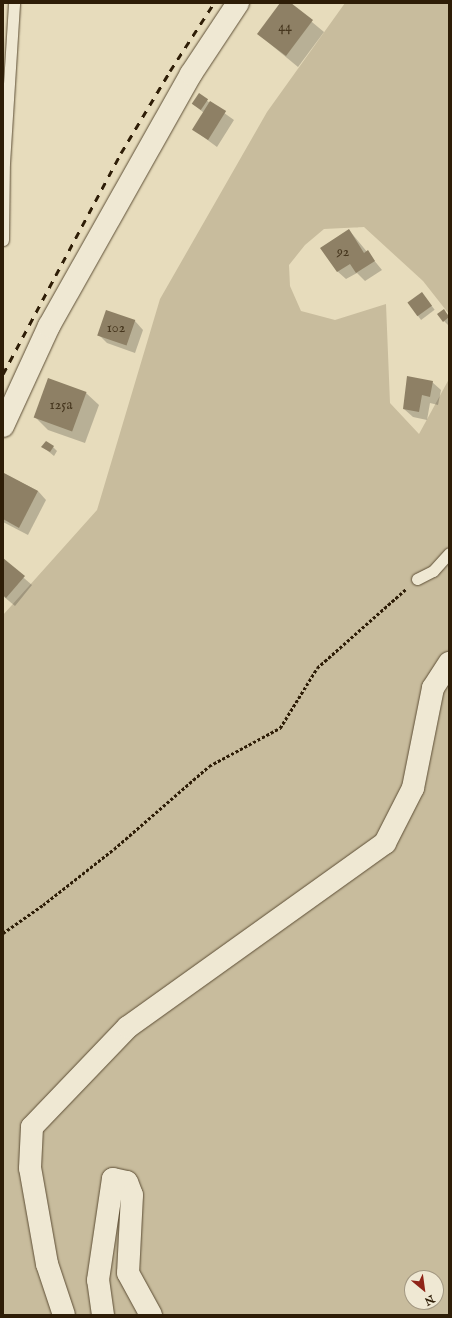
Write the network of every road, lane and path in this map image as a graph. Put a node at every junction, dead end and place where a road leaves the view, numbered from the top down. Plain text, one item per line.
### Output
1 (14, 3) edge
2 (238, 3) edge
3 (3, 240) edge
4 (3, 426) edge
5 (449, 553) edge
6 (417, 580) joint
7 (449, 663) edge
8 (3, 932) edge
9 (64, 1315) edge
10 (103, 1315) edge
11 (151, 1315) edge

1 - 3 lane
2 - 4 street
5 - 6 lane
6 - 8 path
7 - 9 street
10 - 11 street

